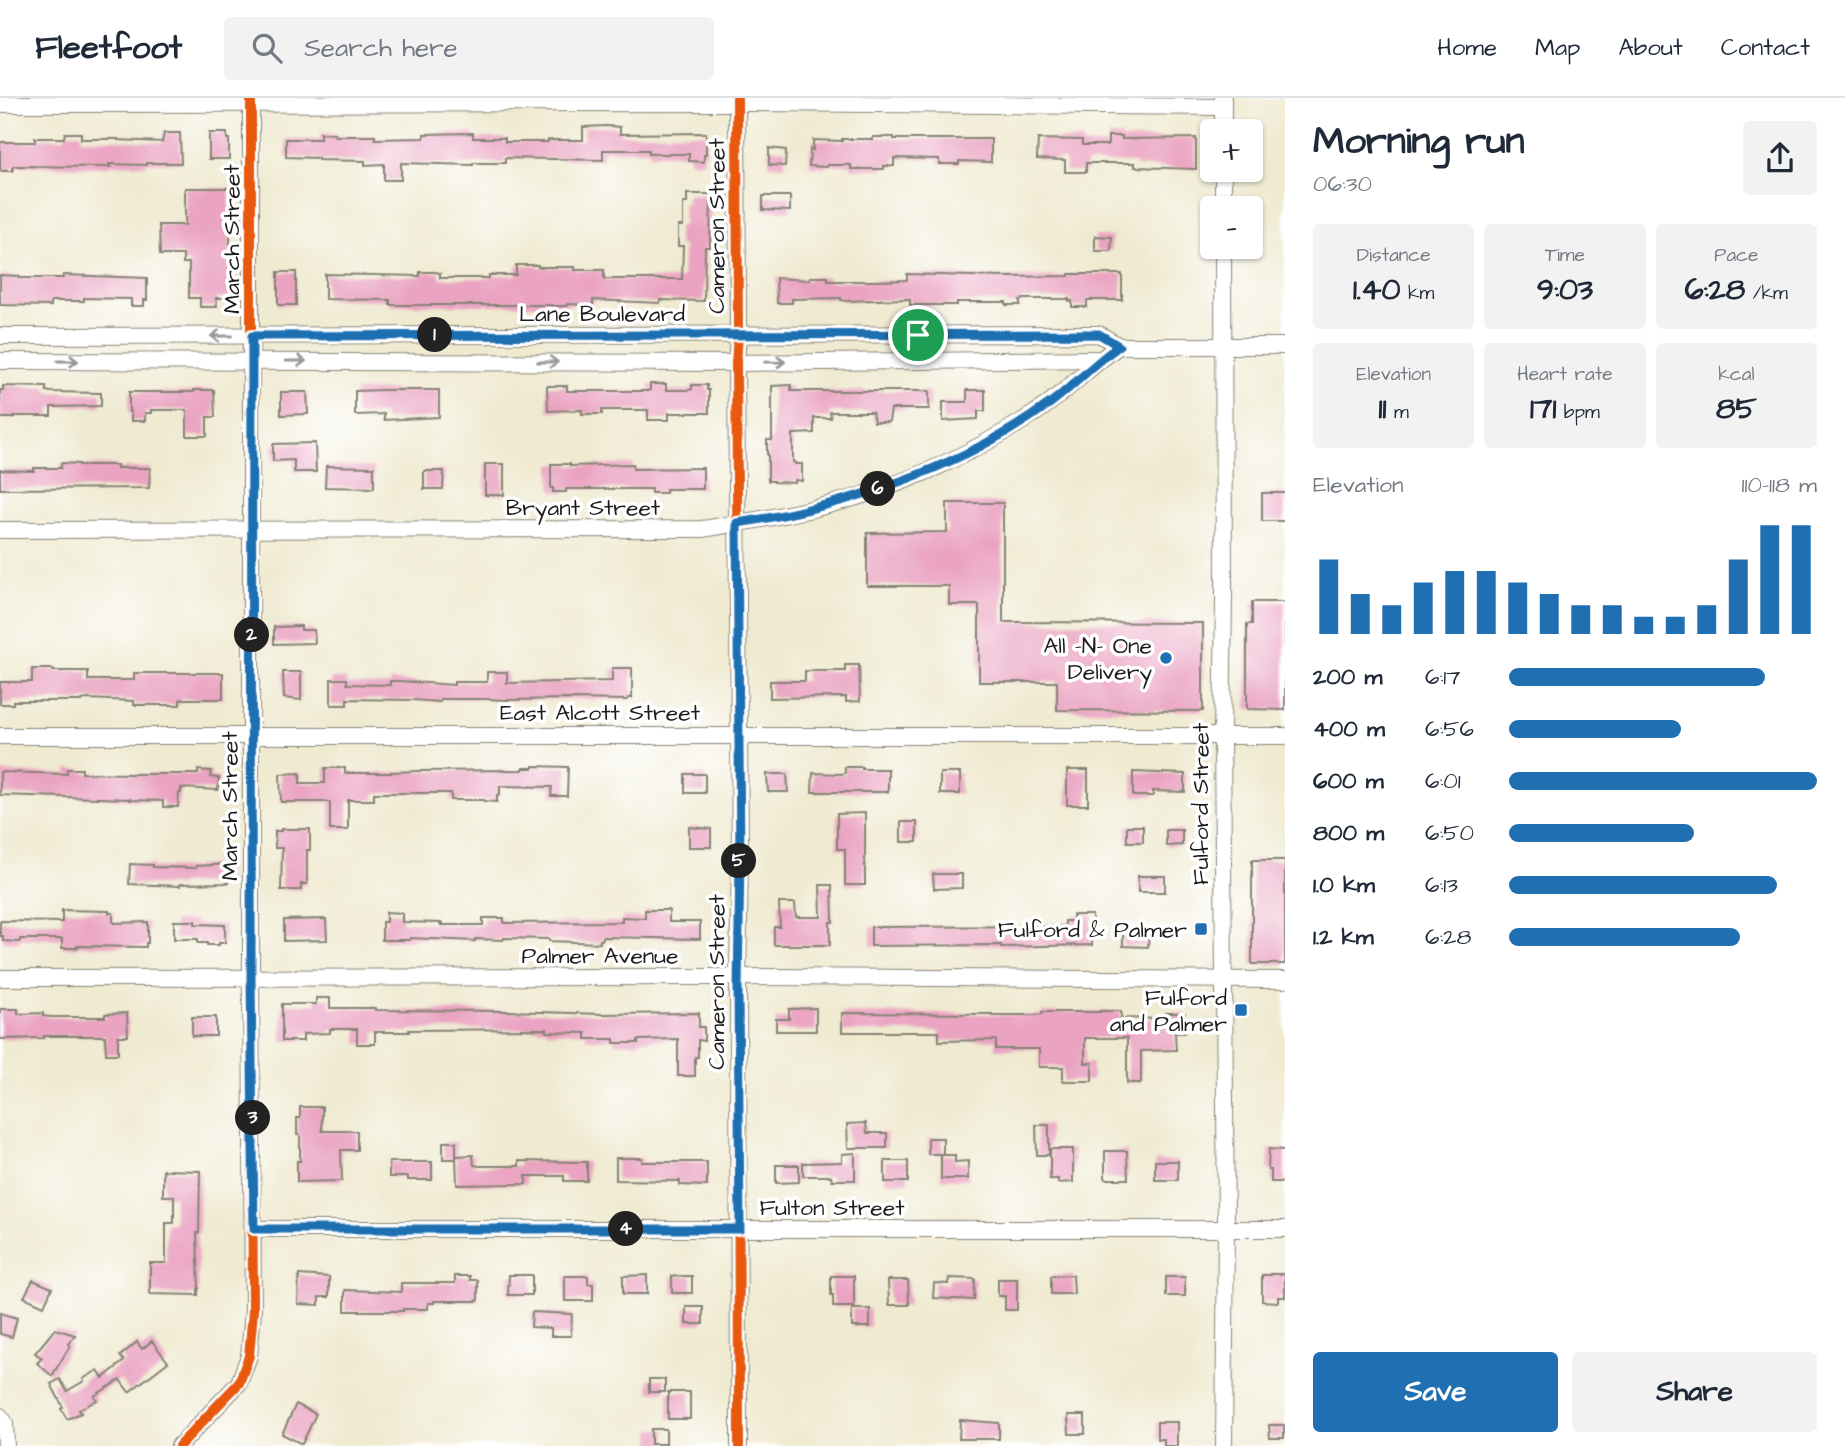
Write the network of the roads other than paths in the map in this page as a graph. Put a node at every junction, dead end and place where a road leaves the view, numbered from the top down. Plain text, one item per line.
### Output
1 (251, 101) edge
2 (496, 101) edge
3 (737, 101) edge
4 (9, 102) edge
5 (986, 102) edge
6 (1223, 102) edge
7 (1223, 259) edge
8 (502, 335) junction
9 (2, 336) edge
10 (252, 336) junction
11 (737, 336) junction
12 (1119, 346) junction
13 (1224, 346) junction
14 (1285, 346) edge
15 (1100, 359) junction
16 (252, 360) junction
17 (2, 361) edge
18 (502, 362) junction
19 (736, 363) junction
20 (737, 523) junction
21 (0, 530) edge
22 (252, 530) junction
23 (738, 735) junction
24 (1222, 735) junction
25 (0, 736) edge
26 (252, 736) junction
27 (1285, 736) edge
28 (738, 977) junction
29 (0, 978) edge
30 (251, 978) junction
31 (1223, 979) junction
32 (1285, 980) edge
33 (1226, 1228) junction
34 (1285, 1228) edge
35 (254, 1229) junction
36 (740, 1229) junction
37 (0, 1416) edge
38 (6, 1446) edge
39 (179, 1446) edge
40 (739, 1446) edge
41 (1224, 1446) edge

1 - 2 street
1 - 4 street
1 - 10 street, March Street
2 - 3 street
3 - 5 street
3 - 11 street, Cameron Street
5 - 6 street
7 - 13 street, Fulford Street
8 - 10 street, Lane Boulevard
8 - 11 street, Lane Boulevard
8 - 18 street
10 -> 9 street, Lane Boulevard
9 - 17 street
10 - 16 street, March Street
11 - 12 street, Lane Boulevard
11 - 19 street, Cameron Street
12 - 13 street, Lane Boulevard
12 - 15 street, Bryant Street
13 - 14 street, Lane Boulevard
13 - 24 street, Fulford Street
19 -> 15 street
15 - 20 street, Bryant Street
17 -> 16 street
16 -> 18 street
16 - 22 street, March Street
18 -> 19 street
19 - 20 street, Cameron Street
20 - 22 street, Bryant Street
20 - 23 street, Cameron Street
21 - 22 street, Bryant Street
22 - 26 street, March Street
23 - 24 street, East Alcott Street
23 - 26 street, East Alcott Street
23 - 28 street, Cameron Street
24 - 27 street, East Alcott Street
24 - 31 street, Fulford Street
25 - 26 street, East Alcott Street
26 - 30 street, March Street
28 - 30 street, Palmer Avenue
28 - 31 street, Palmer Avenue
28 - 36 street, Cameron Street
29 - 30 street, Palmer Avenue
30 - 35 street, March Street
31 - 32 street, Palmer Avenue
31 - 33 street, Fulford Street
33 - 34 street, Fulton Street
33 - 36 street, Fulton Street
33 - 41 street, Fulford Street
35 - 36 street, Fulton Street
35 - 39 street, March Street
36 - 40 street, Cameron Street
37 - 38 street

